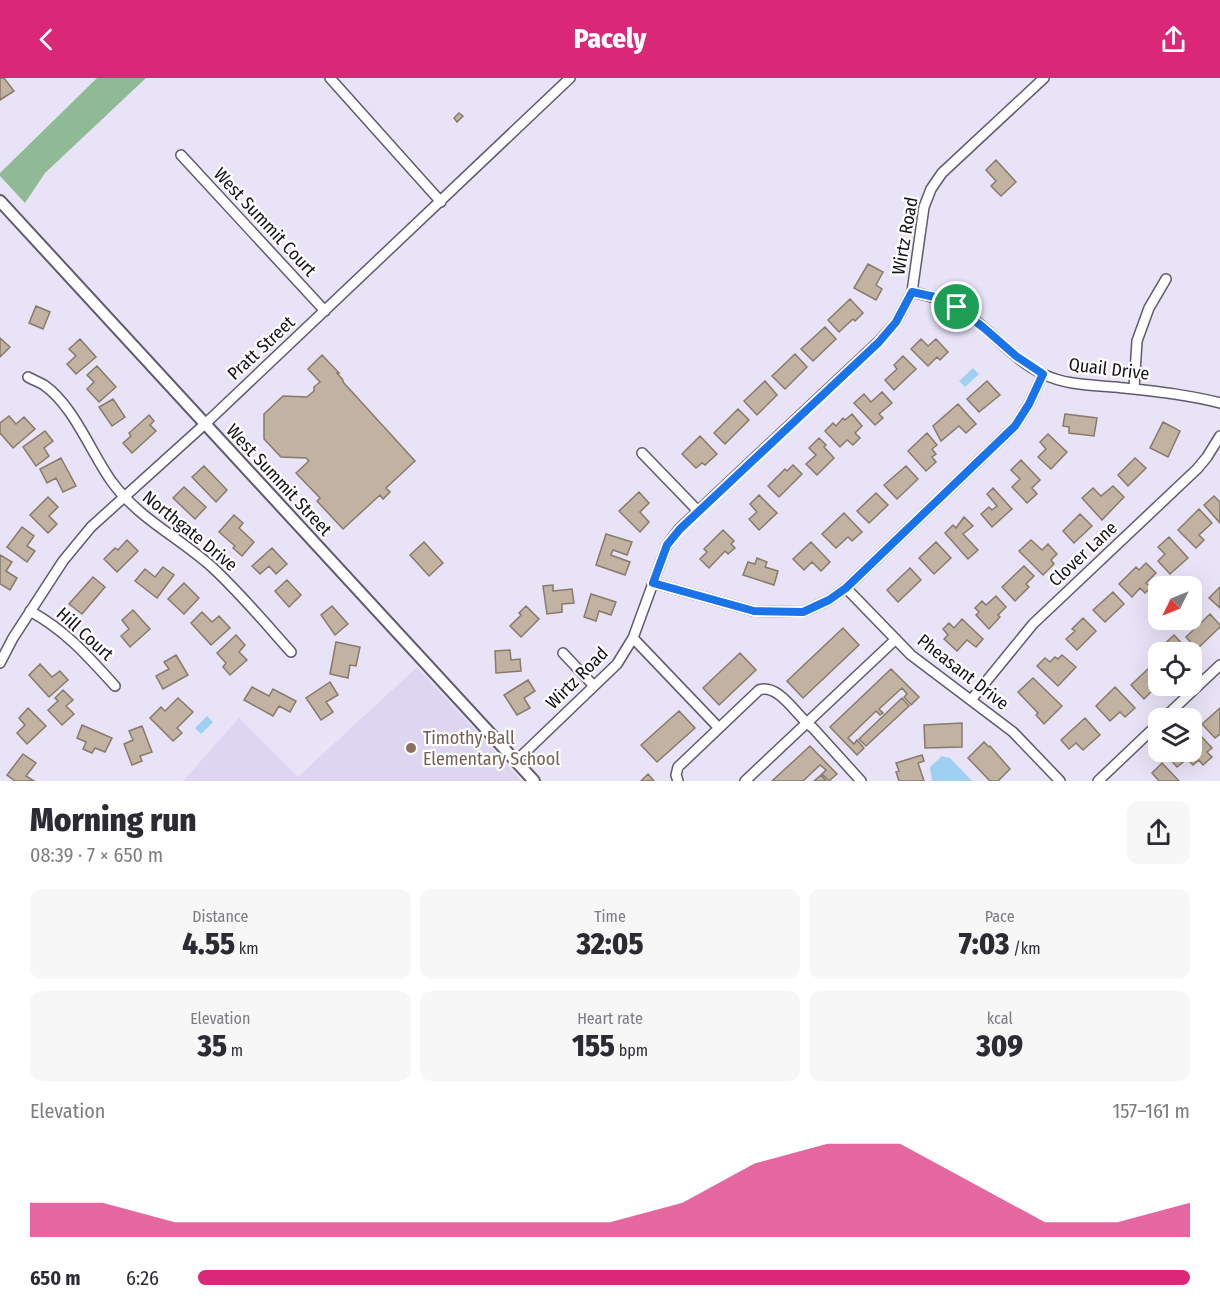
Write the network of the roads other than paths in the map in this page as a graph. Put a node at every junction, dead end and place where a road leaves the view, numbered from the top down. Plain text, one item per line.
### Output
1 (330, 78) edge
2 (570, 78) edge
3 (1044, 78) edge
4 (181, 155) dead end
5 (0, 201) edge
6 (441, 202) junction
7 (1166, 279) dead end
8 (912, 292) junction
9 (324, 311) junction
10 (1043, 374) junction
11 (28, 377) dead end
12 (1134, 389) junction
13 (1220, 403) edge
14 (205, 424) junction
15 (1220, 436) edge
16 (642, 453) dead end
17 (124, 498) junction
18 (698, 511) junction
19 (653, 583) junction
20 (846, 588) junction
21 (30, 611) junction
22 (633, 638) junction
23 (896, 639) junction
24 (291, 652) dead end
25 (563, 653) dead end
26 (0, 663) edge
27 (1220, 665) edge
28 (115, 686) dead end
29 (594, 686) junction
30 (971, 700) junction
31 (1175, 708) edge
32 (806, 723) junction
33 (718, 727) junction
34 (1148, 734) edge
35 (516, 761) junction
36 (534, 781) edge
37 (678, 781) edge
38 (745, 781) edge
39 (861, 781) edge
40 (1060, 781) edge
41 (1098, 781) edge

1 - 6 street
2 - 6 street, Pratt Street
3 - 8 street, Wirtz Road
4 - 9 street, West Summit Court
5 - 14 street, West Summit Street
6 - 9 street, Pratt Street
7 - 12 street
8 - 10 street, Quail Drive
8 - 18 street, Wirtz Road
9 - 14 street, Pratt Street
10 - 12 street, Quail Drive
10 - 20 street
11 - 17 street, Northgate Drive
12 - 13 street, Quail Drive
14 - 17 street, Pratt Street
14 - 35 street, West Summit Street
15 - 30 street, Clover Lane
16 - 18 street
17 - 21 street, Pratt Street
17 - 24 street, Northgate Drive
18 - 19 street, Wirtz Road
19 - 20 street
19 - 22 street, Wirtz Road
20 - 23 street, Pheasant Drive
21 - 26 street, Pratt Street
21 - 28 street, Hill Court
22 - 29 street, Wirtz Road
22 - 33 street
23 - 30 street, Pheasant Drive
23 - 32 street
25 - 29 street
27 - 31 street
29 - 35 street, Wirtz Road
30 - 40 street, Pheasant Drive
32 - 33 street
32 - 38 street
32 - 39 street
33 - 37 street
34 - 41 street
35 - 36 street, West Summit Street

